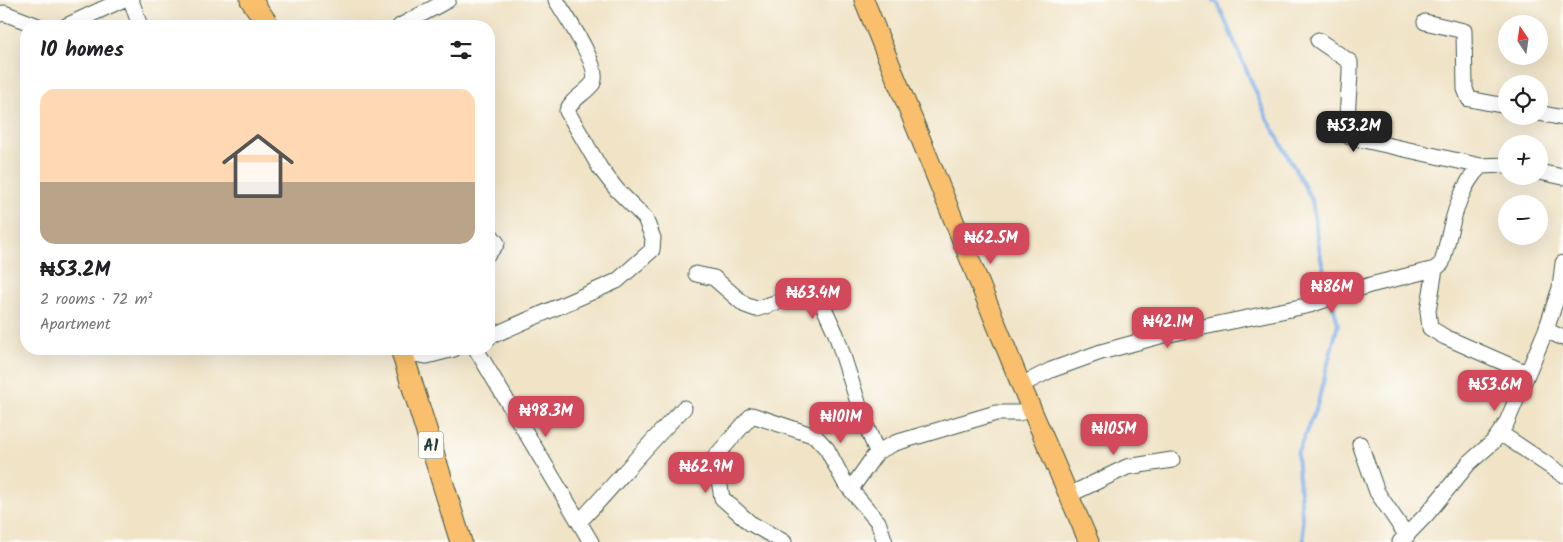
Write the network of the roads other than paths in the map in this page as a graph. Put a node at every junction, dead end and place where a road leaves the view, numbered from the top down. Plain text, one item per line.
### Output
1 (122, 0) edge
2 (131, 0) edge
3 (251, 0) edge
4 (448, 0) edge
5 (556, 0) edge
6 (864, 0) edge
7 (0, 14) edge
8 (22, 20) edge
9 (79, 20) edge
10 (138, 20) edge
11 (265, 20) edge
12 (411, 20) edge
13 (1425, 22) dead end
14 (1318, 40) dead end
15 (1498, 104) edge
16 (1548, 115) edge
17 (1563, 118) edge
18 (1498, 165) edge
19 (1480, 166) junction
20 (1548, 174) edge
21 (1563, 177) edge
22 (1563, 263) edge
23 (1435, 269) junction
24 (696, 274) dead end
25 (1546, 330) junction
26 (495, 334) edge
27 (1563, 338) edge
28 (403, 355) edge
29 (480, 355) edge
30 (1527, 373) junction
31 (1021, 385) junction
32 (684, 408) dead end
33 (1032, 410) junction
34 (1500, 433) junction
35 (1360, 444) dead end
36 (877, 452) junction
37 (1172, 460) dead end
38 (1563, 475) edge
39 (851, 489) junction
40 (1069, 495) junction
41 (579, 522) junction
42 (1403, 539) edge
43 (461, 542) edge
44 (591, 542) edge
45 (784, 542) edge
46 (885, 542) edge
47 (1089, 542) edge

1 - 9 street
2 - 10 street
3 - 11 highway
4 - 12 street
5 - 26 street
6 - 31 main road
7 - 8 street
13 - 15 street
14 - 19 street
16 - 17 street
18 - 19 street
19 - 23 street
20 - 21 street
22 - 25 street
23 - 30 street
23 - 31 street
24 - 36 street
25 - 27 street
25 - 30 street
28 - 43 highway, A1
29 - 41 street
30 - 34 street
31 - 33 main road
32 - 41 street
33 - 36 street
33 - 40 main road
34 - 38 street
34 - 42 street
35 - 42 street
36 - 39 street
37 - 40 street
39 - 45 street
39 - 46 street
40 - 47 main road
41 - 44 street

